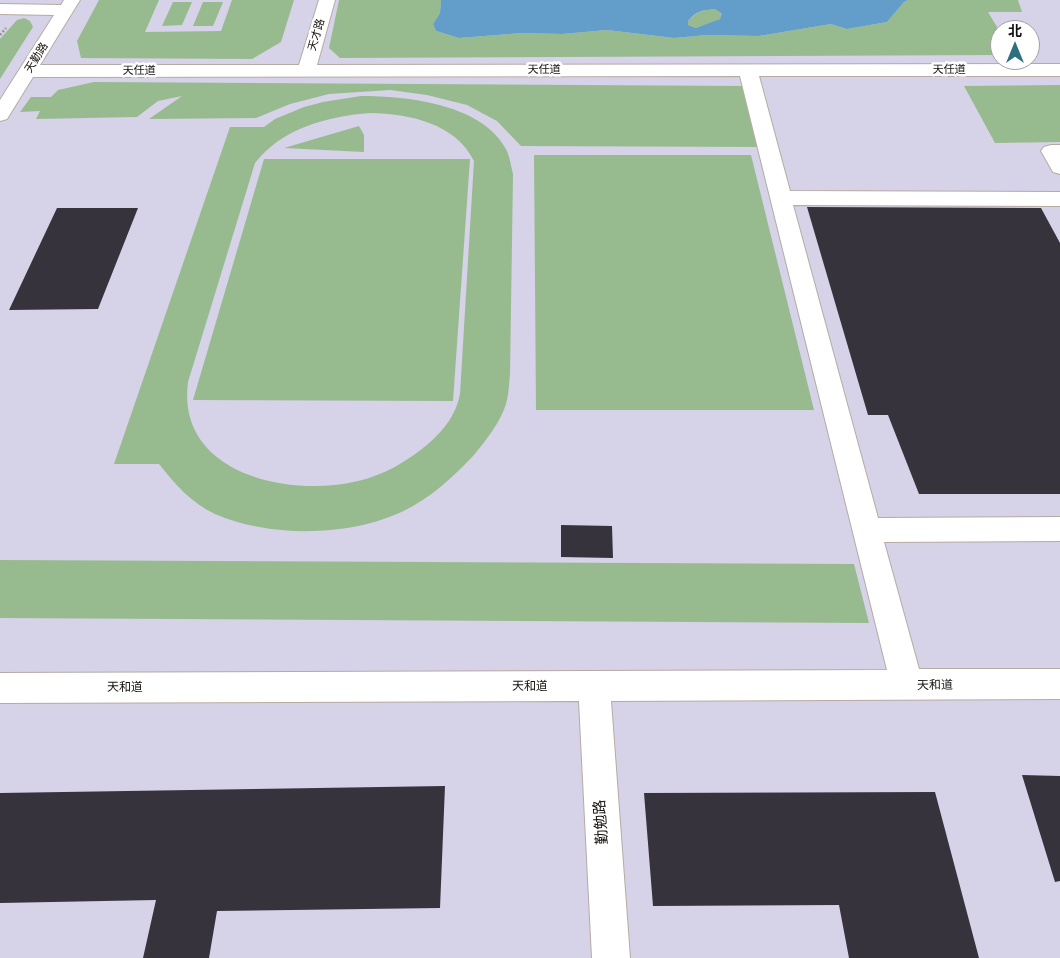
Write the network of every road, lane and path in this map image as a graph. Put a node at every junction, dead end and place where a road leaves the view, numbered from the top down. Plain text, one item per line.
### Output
1 (327, 0) edge
2 (69, 5) edge
3 (0, 10) edge
4 (307, 70) junction
5 (748, 70) junction
6 (1060, 70) edge
7 (28, 71) junction
8 (0, 116) edge
9 (1060, 151) edge
10 (1060, 168) edge
11 (780, 198) junction
12 (1060, 199) edge
13 (1060, 529) edge
14 (866, 530) junction
15 (1060, 684) edge
16 (907, 686) junction
17 (594, 687) junction
18 (0, 688) edge
19 (611, 958) edge

1 - 4 street, 天才路
2 - 3 street
2 - 7 street, 天勤路
4 - 5 street, 天任道
4 - 7 street, 天任道
5 - 6 street, 天任道
5 - 11 street
7 - 8 street, 天勤路
9 - 10 street
11 - 12 street
11 - 14 street
13 - 14 street
14 - 16 street
15 - 16 street, 天和道
16 - 17 street, 天和道
17 - 18 street, 天和道
17 - 19 street, 勤勉路

